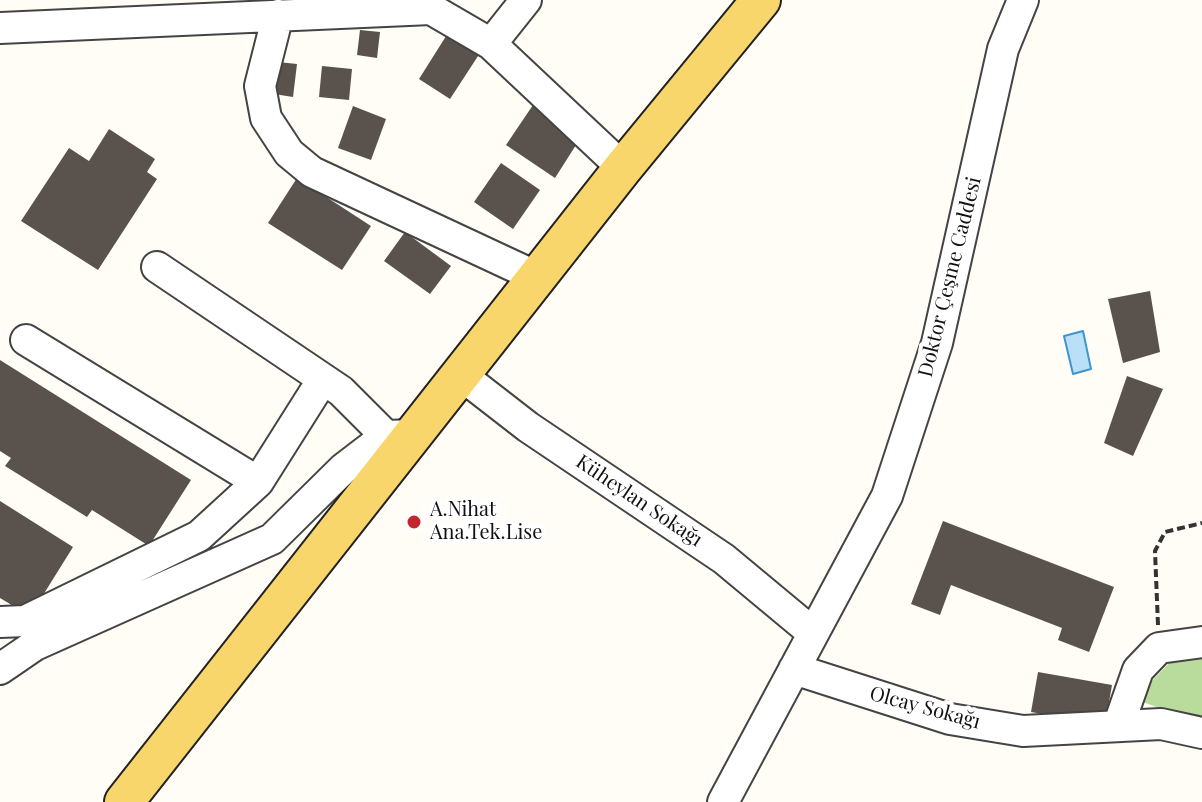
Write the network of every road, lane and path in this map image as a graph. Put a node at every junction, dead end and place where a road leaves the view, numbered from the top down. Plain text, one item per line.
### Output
1 (526, 0) edge
2 (761, 0) edge
3 (1023, 0) edge
4 (196, 10) edge
5 (452, 11) edge
6 (278, 15) junction
7 (0, 28) edge
8 (491, 44) junction
9 (623, 168) junction
10 (157, 267) dead end
11 (537, 277) junction
12 (26, 340) dead end
13 (461, 375) junction
14 (323, 379) junction
15 (400, 435) junction
16 (258, 482) junction
17 (1202, 523) edge
18 (0, 622) edge
19 (813, 633) junction
20 (1202, 642) edge
21 (1159, 648) junction
22 (0, 669) edge
23 (794, 669) junction
24 (1119, 724) junction
25 (1202, 733) edge
26 (124, 802) edge
27 (723, 802) edge

1 - 8 street
2 - 9 main road
3 - 19 street, Doktor Çeşme Caddesi
4 - 6 street
4 - 7 street
5 - 6 street
5 - 8 street
6 - 11 street
8 - 9 street
9 - 11 main road
10 - 14 street
11 - 13 main road
12 - 16 street
13 - 15 main road
13 - 19 street, Küheylan Sokağı
14 - 15 street
14 - 16 street
15 - 22 street
15 - 26 main road
16 - 18 street
17 - 21 path
19 - 23 street, Doktor Çeşme Caddesi
20 - 21 street
21 - 24 street
23 - 24 street, Olcay Sokağı
23 - 27 street, Doktor Çeşme Caddesi
24 - 25 street, Olcay Sokağı

